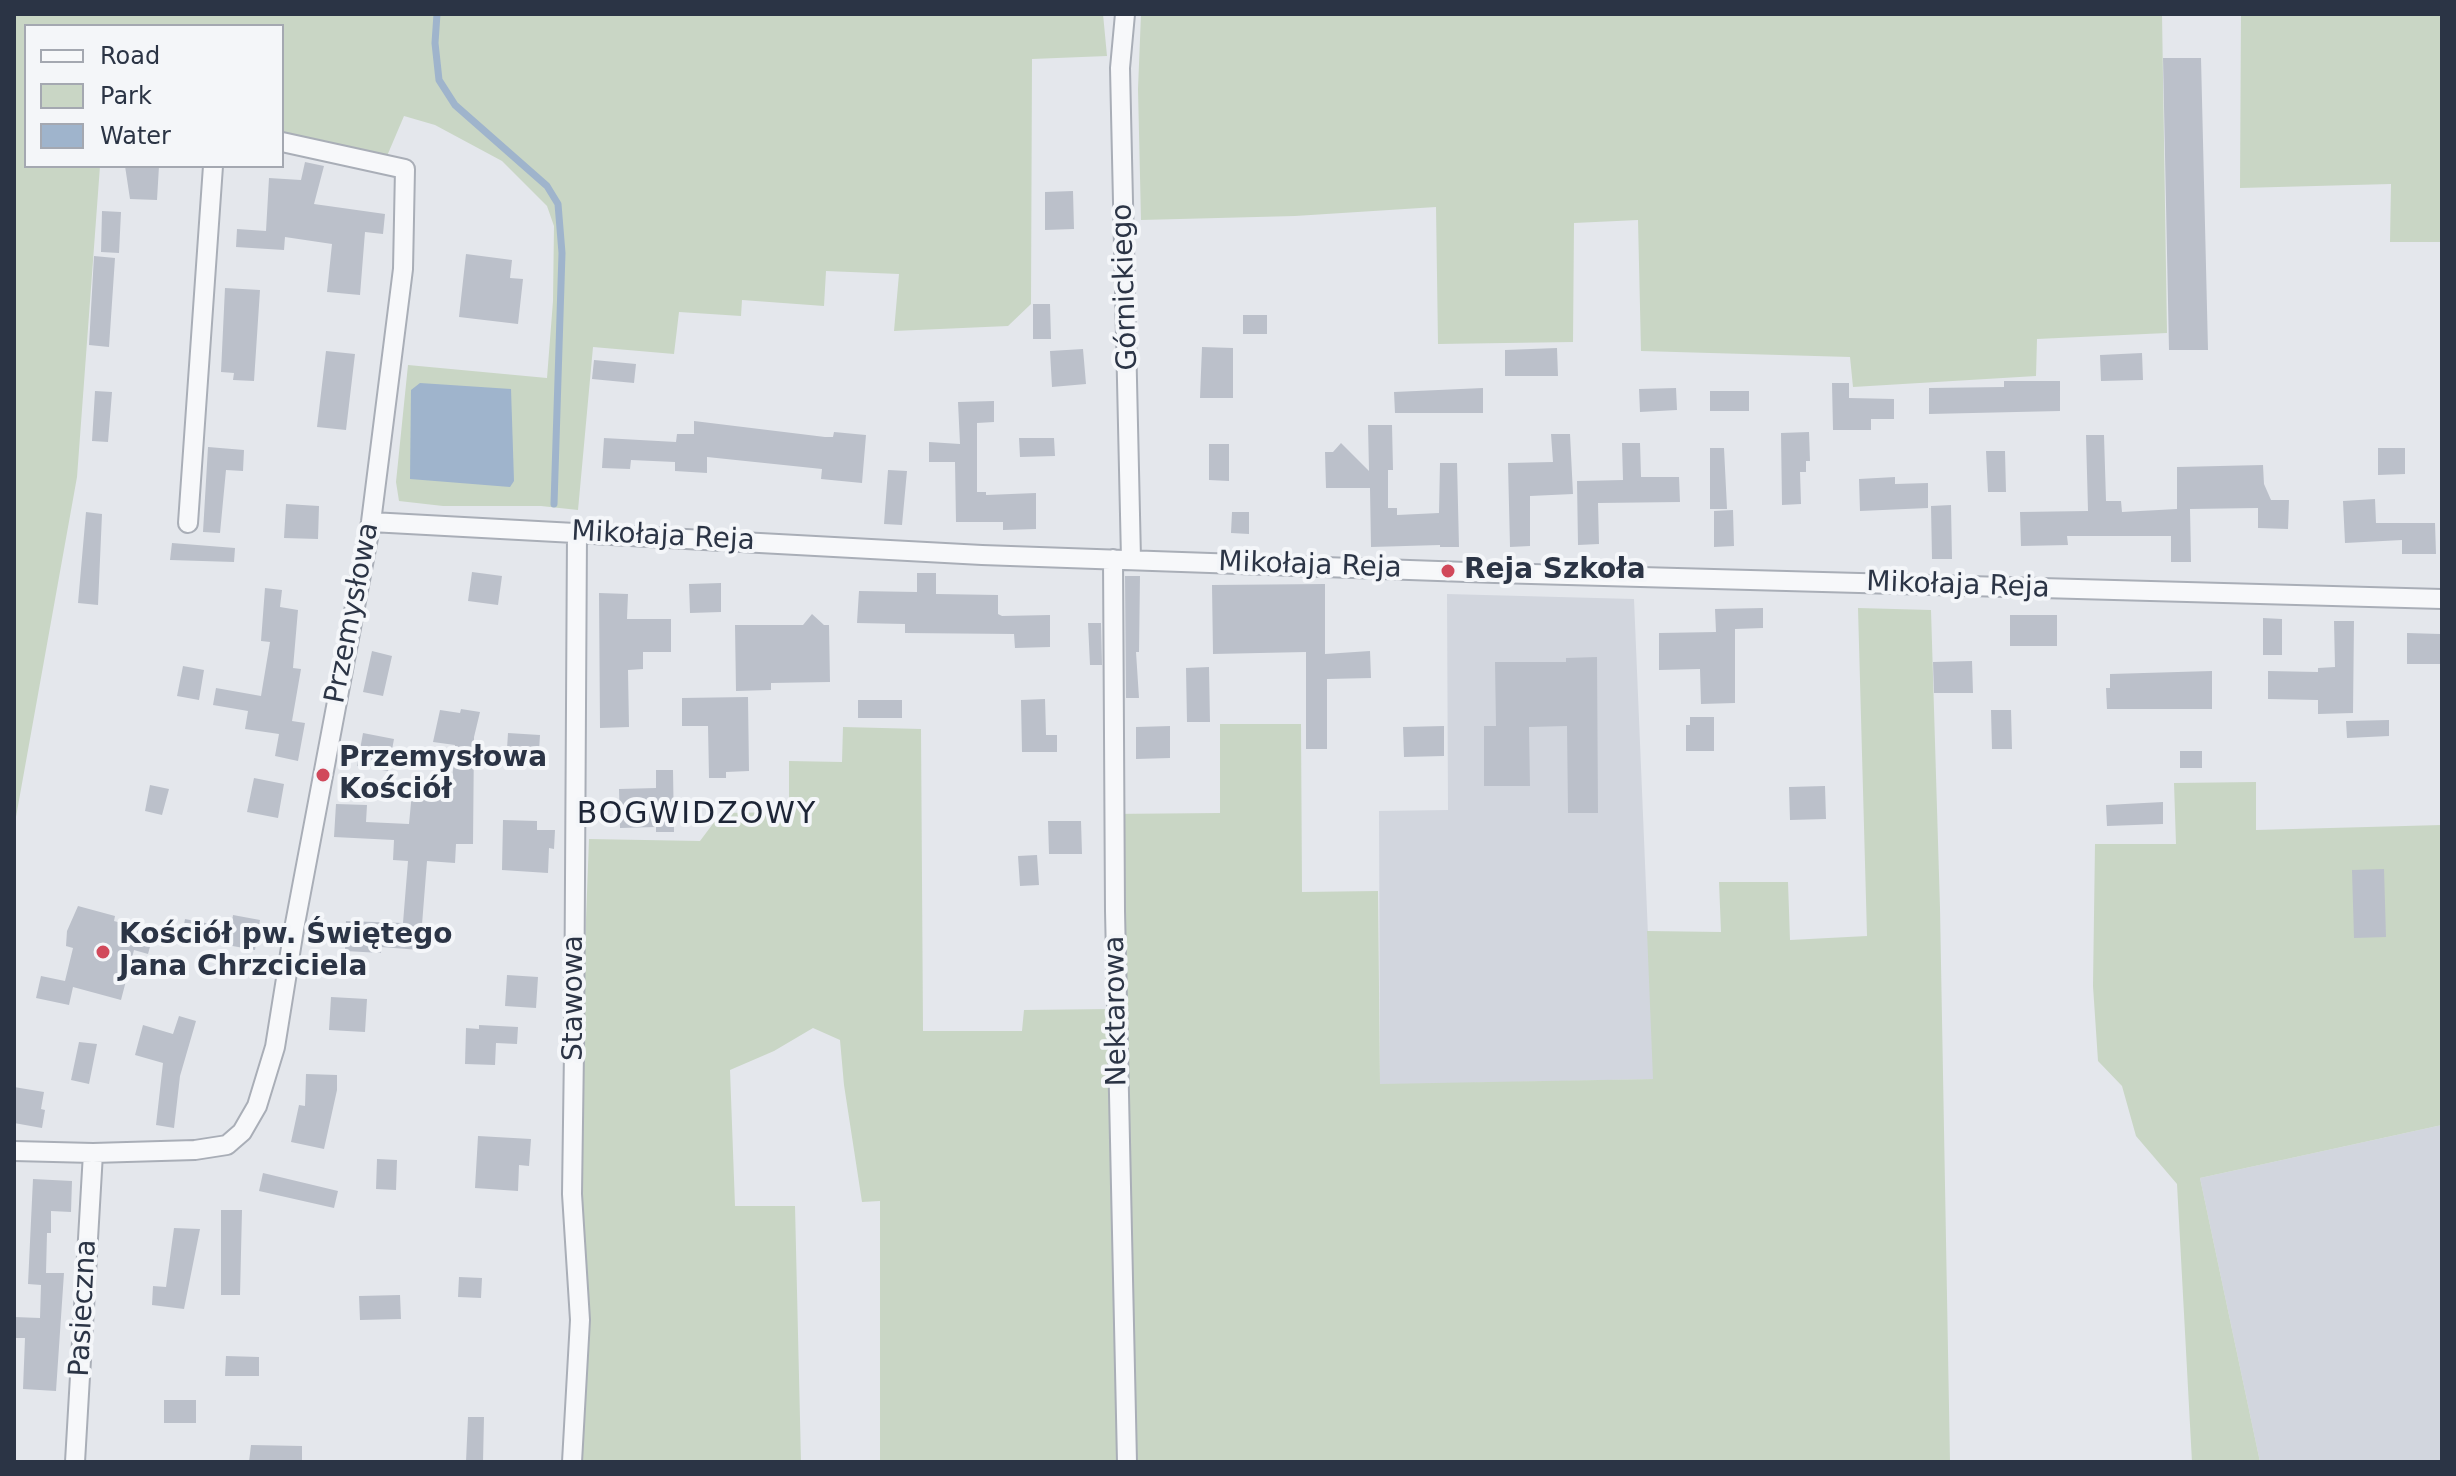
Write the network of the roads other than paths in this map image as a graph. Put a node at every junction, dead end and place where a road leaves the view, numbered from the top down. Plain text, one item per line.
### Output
1 (1125, 14) edge
2 (284, 142) edge
3 (213, 168) edge
4 (371, 522) junction
5 (188, 523) dead end
6 (577, 533) junction
7 (1122, 559) junction
8 (2442, 599) edge
9 (14, 1151) edge
10 (93, 1153) junction
11 (75, 1462) edge
12 (572, 1462) edge
13 (1127, 1462) edge

1 - 7 street, Górnickiego
2 - 4 street, Przemysłowa
3 - 5 street
4 - 6 street, Mikołaja Reja
4 - 10 street, Przemysłowa
6 - 7 street, Mikołaja Reja
6 - 12 street, Stawowa
7 - 8 street, Mikołaja Reja
7 - 13 street, Nektarowa
9 - 10 street, Przemysłowa
10 - 11 street, Pasieczna

